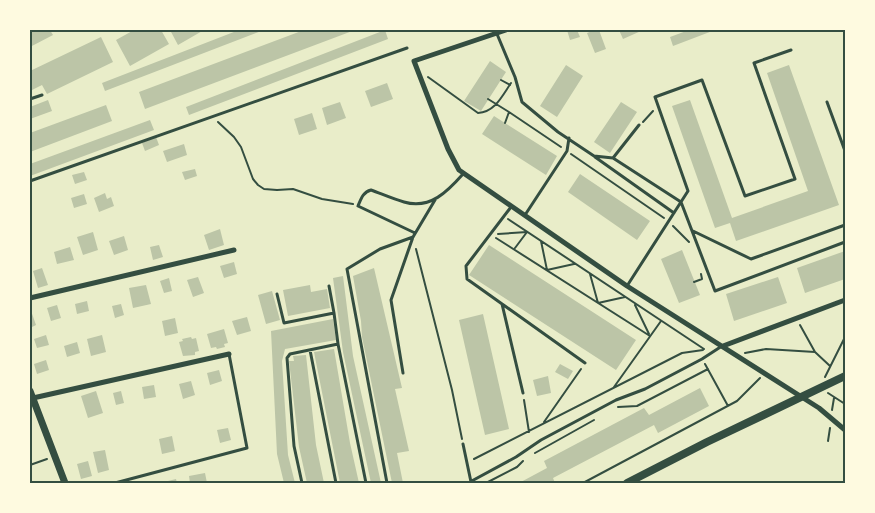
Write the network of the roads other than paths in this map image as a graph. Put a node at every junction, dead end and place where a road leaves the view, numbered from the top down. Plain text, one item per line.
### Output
1 (506, 30) edge
2 (497, 31) edge
3 (407, 48) dead end
4 (791, 50) dead end
5 (42, 95) dead end
6 (30, 99) edge
7 (827, 102) dead end
8 (640, 125) road end
9 (569, 138) junction
10 (845, 150) edge
11 (594, 156) junction
12 (613, 158) junction
13 (463, 174) junction
14 (30, 181) edge
15 (435, 199) junction
16 (681, 202) junction
17 (511, 207) junction
18 (674, 213) junction
19 (524, 216) junction
20 (845, 225) edge
21 (692, 231) junction
22 (415, 232) junction
23 (412, 237) junction
24 (845, 242) edge
25 (234, 250) dead end
26 (330, 286) dead end
27 (627, 286) junction
28 (277, 294) dead end
29 (30, 298) edge
30 (845, 300) edge
31 (502, 304) junction
32 (334, 313) junction
33 (338, 344) junction
34 (723, 346) junction
35 (310, 350) junction
36 (228, 354) joint
37 (585, 363) road end
38 (403, 373) dead end
39 (845, 376) edge
40 (523, 392) road end
41 (31, 395) edge
42 (801, 397) junction
43 (845, 430) edge
44 (463, 444) road end
45 (469, 482) edge
46 (65, 483) edge
47 (115, 483) edge
48 (302, 483) edge
49 (336, 483) edge
50 (366, 483) edge
51 (387, 483) edge
52 (626, 483) edge

1 - 2 street
2 - 9 lane
2 - 13 street
3 - 14 lane
4 - 16 lane
5 - 6 lane
7 - 10 lane
8 - 12 lane
9 - 11 lane
9 - 19 lane
11 - 12 lane
11 - 18 lane
12 - 16 lane
13 - 15 lane
13 - 17 street
15 - 22 lane
15 - 22 lane
16 - 18 lane
16 - 21 lane
17 - 19 street
17 - 31 lane
18 - 27 lane
19 - 27 street
20 - 21 lane
21 - 24 lane
22 - 23 lane
23 - 38 lane
23 - 51 lane
25 - 29 street
26 - 32 lane
27 - 34 street
28 - 32 lane
30 - 34 street
31 - 37 lane
31 - 40 lane
32 - 33 lane
33 - 35 lane
33 - 50 lane
34 - 42 street
34 - 45 lane
35 - 48 lane
35 - 49 lane
36 - 41 street
36 - 47 lane
39 - 42 main road
41 - 46 street
42 - 43 street
42 - 52 main road
44 - 45 lane

